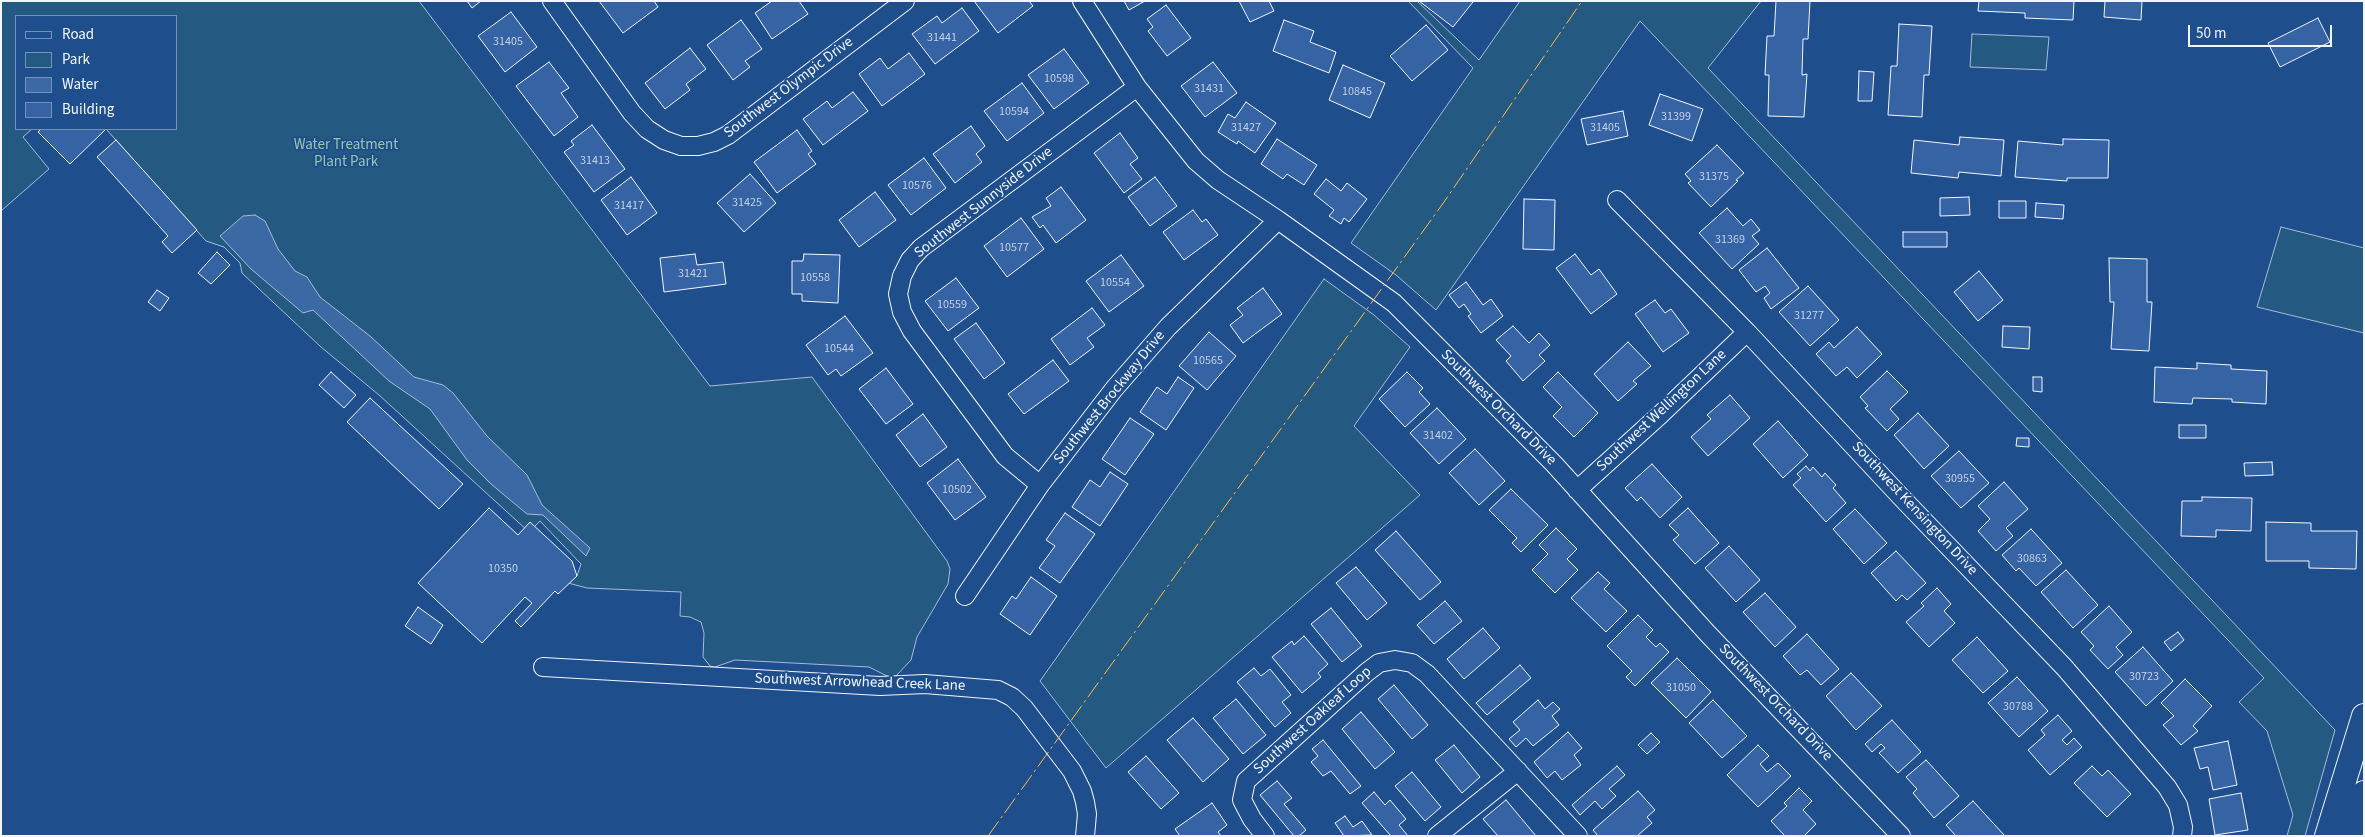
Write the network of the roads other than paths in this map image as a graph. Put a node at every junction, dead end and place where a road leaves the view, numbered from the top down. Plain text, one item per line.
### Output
1 (552, 1) edge
2 (905, 1) edge
3 (1082, 1) edge
4 (1137, 87) junction
5 (1617, 200) dead end
6 (1278, 220) junction
7 (1746, 332) junction
8 (1040, 485) junction
9 (1577, 490) junction
10 (965, 596) dead end
11 (543, 667) dead end
12 (2364, 716) edge
13 (1518, 771) junction
14 (2364, 794) edge
15 (1085, 836) edge
16 (1265, 836) edge
17 (1437, 836) edge
18 (1578, 836) edge
19 (1901, 836) edge
20 (2182, 836) edge
21 (2327, 836) edge
22 (2350, 836) edge

1 - 2 street, Southwest Olympic Drive
3 - 4 street, Southwest Orchard Drive
4 - 6 street, Southwest Orchard Drive
4 - 8 street, Southwest Sunnyside Drive
5 - 7 street, Southwest Kensington Drive
6 - 8 street, Southwest Brockway Drive
6 - 9 street, Southwest Orchard Drive
7 - 9 street, Southwest Wellington Lane
7 - 20 street, Southwest Kensington Drive
8 - 10 street, Southwest Brockway Drive
9 - 19 street, Southwest Orchard Drive
11 - 15 street, Southwest Arrowhead Creek Lane
12 - 21 main road
13 - 16 street, Southwest Oakleaf Loop
13 - 17 street
13 - 18 street, Southwest Oakleaf Loop
14 - 22 main road

